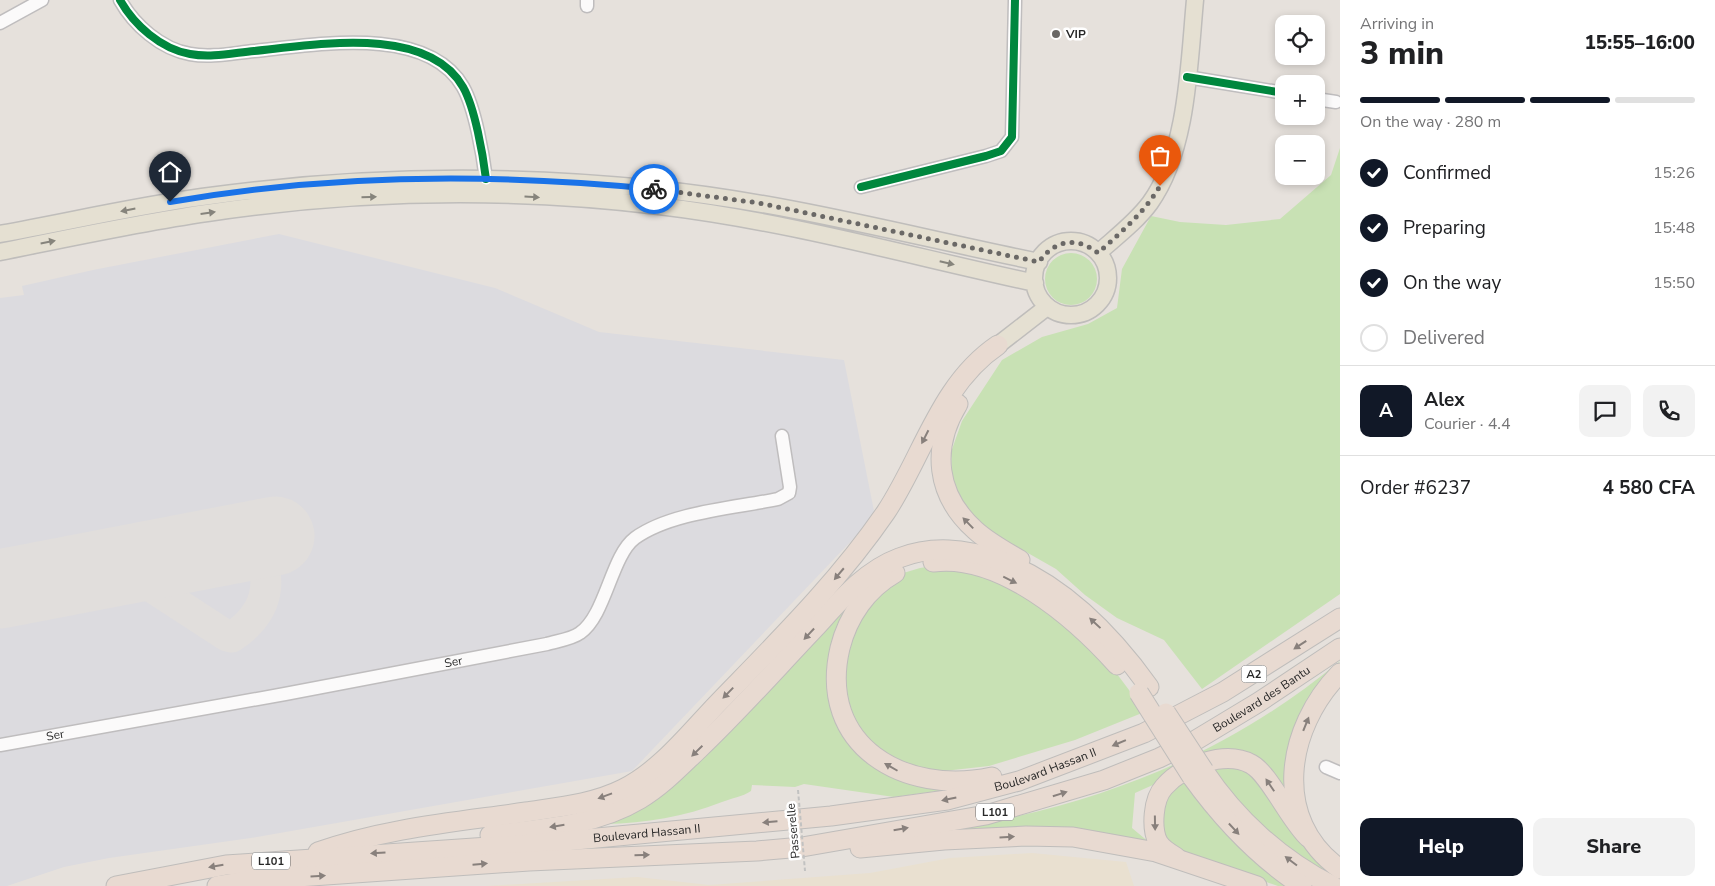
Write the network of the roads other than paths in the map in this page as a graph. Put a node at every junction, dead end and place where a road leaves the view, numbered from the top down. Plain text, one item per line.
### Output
1 (42, 0) edge
2 (120, 0) edge
3 (1015, 0) edge
4 (1195, 0) edge
5 (0, 23) edge
6 (1187, 77) junction
7 (1275, 92) edge
8 (1325, 100) edge
9 (1336, 102) dead end
10 (486, 179) junction
11 (861, 187) dead end
12 (0, 234) edge
13 (0, 252) edge
14 (1098, 253) junction
15 (1039, 262) junction
16 (1035, 283) junction
17 (1047, 307) junction
18 (998, 345) junction
19 (782, 436) dead end
20 (1047, 584) junction
21 (1340, 618) edge
22 (1340, 648) edge
23 (1340, 674) edge
24 (1144, 690) junction
25 (1164, 723) joint
26 (0, 745) edge
27 (1180, 748) joint
28 (1091, 754) junction
29 (1326, 767) dead end
30 (1340, 773) edge
31 (1198, 774) junction
32 (1309, 838) junction
33 (802, 846) junction
34 (427, 850) junction
35 (299, 859) junction
36 (1182, 860) junction
37 (1340, 868) edge
38 (116, 886) edge
39 (217, 886) edge
40 (1258, 886) edge
41 (1302, 886) edge
42 (1332, 886) edge

1 - 5 street
2 - 10 street
3 - 11 street
4 - 6 main road
6 - 7 street
6 - 14 main road
8 - 9 street
10 -> 12 main road
10 - 15 main road
13 -> 16 main road
14 - 15 main road
14 - 17 main road
15 - 16 main road
16 - 17 main road
17 - 18 main road
20 -> 18 highway
18 -> 35 highway
19 - 26 street, Ser
24 -> 20 highway
20 -> 34 highway
21 -> 25 highway, Boulevard des Bantu / A2
22 - 27 highway, Boulevard des Bantu / A2
32 -> 23 highway
28 -> 24 highway
24 - 31 highway, bridge
25 -> 28 highway, Boulevard Hassan II
33 -> 27 highway, Boulevard Hassan II / L101
28 -> 34 highway, Boulevard Hassan II
29 - 30 street
31 -> 41 highway
42 -> 31 highway
32 -> 36 highway
32 - 37 highway
33 -> 36 highway
39 -> 33 highway, Boulevard Hassan II / L101
34 -> 35 highway, Boulevard Hassan II / L101
35 -> 38 highway, Boulevard Hassan II / L101
36 - 40 highway

